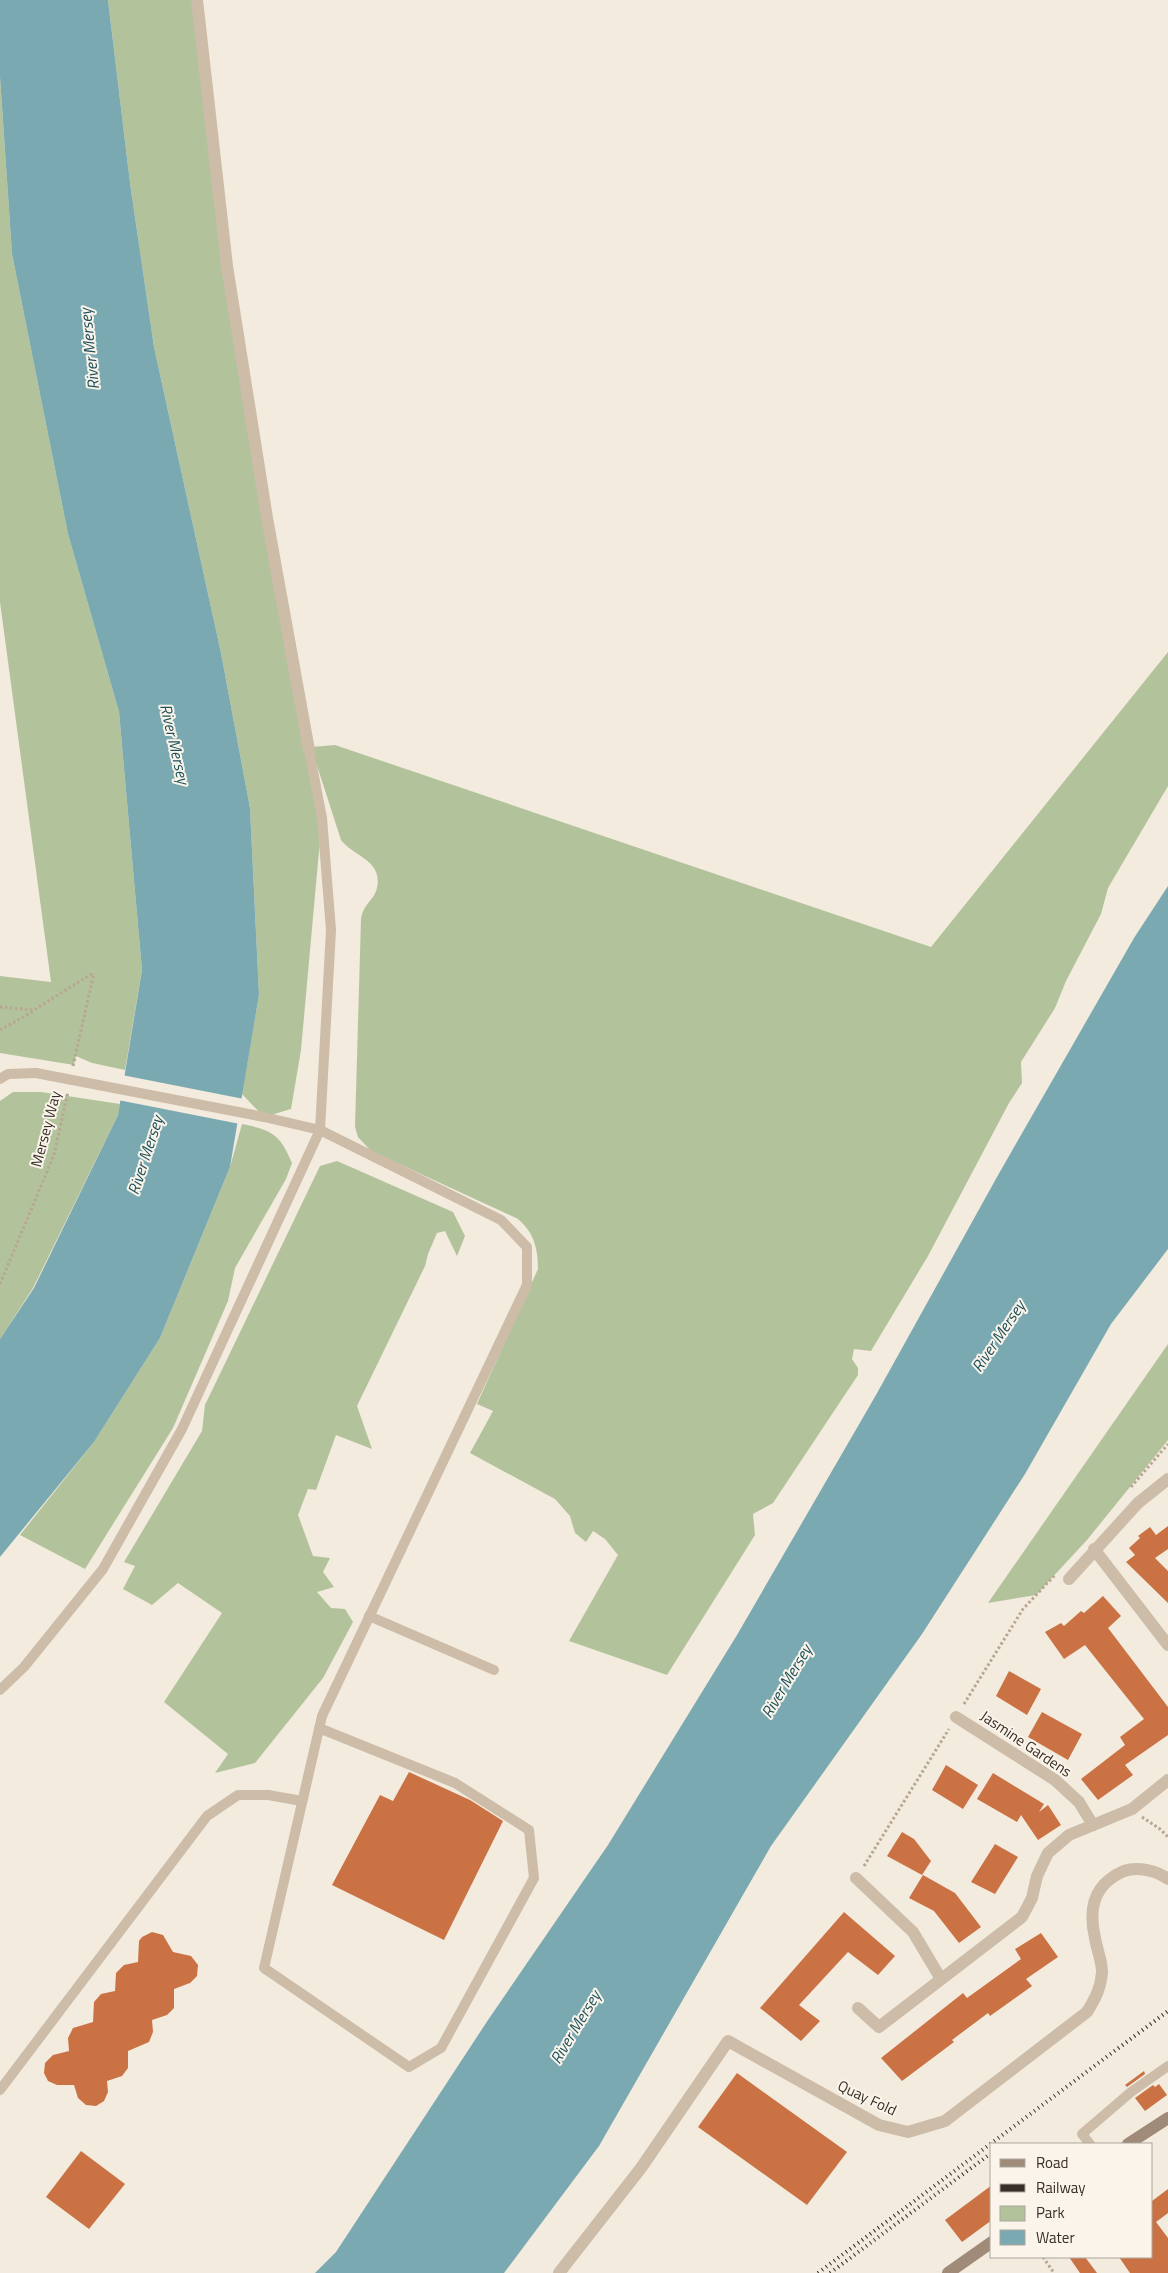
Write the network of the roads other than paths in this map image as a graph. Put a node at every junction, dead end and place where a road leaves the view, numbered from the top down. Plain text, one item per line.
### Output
1 (197, 0) edge
2 (309, 750) joint
3 (0, 1080) edge
4 (320, 1130) junction
5 (1168, 1480) edge
6 (1094, 1549) junction
7 (1069, 1578) dead end
8 (369, 1616) junction
9 (1168, 1645) edge
10 (494, 1670) dead end
11 (0, 1690) edge
12 (956, 1717) road end
13 (319, 1728) junction
14 (1168, 1780) edge
15 (302, 1801) junction
16 (1093, 1825) junction
17 (1165, 1877) edge
18 (856, 1878) road end
19 (942, 1979) junction
20 (858, 2008) dead end
21 (1168, 2066) edge
22 (0, 2090) edge
23 (1168, 2118) edge
24 (1089, 2143) edge
25 (1130, 2143) edge
26 (990, 2243) edge
27 (559, 2273) edge
28 (948, 2273) edge

1 - 2 street
2 - 4 lane
3 - 4 lane, bridge
4 - 8 lane
4 - 11 lane
5 - 6 street
6 - 7 street
6 - 9 street
8 - 10 lane
8 - 13 lane
12 - 16 street, Jasmine Gardens
13 - 15 lane
13 - 15 lane
14 - 16 street
15 - 22 lane
16 - 19 street
17 - 27 street, Quay Fold
18 - 19 street
19 - 20 street
21 - 24 lane
23 - 25 street
26 - 28 street

